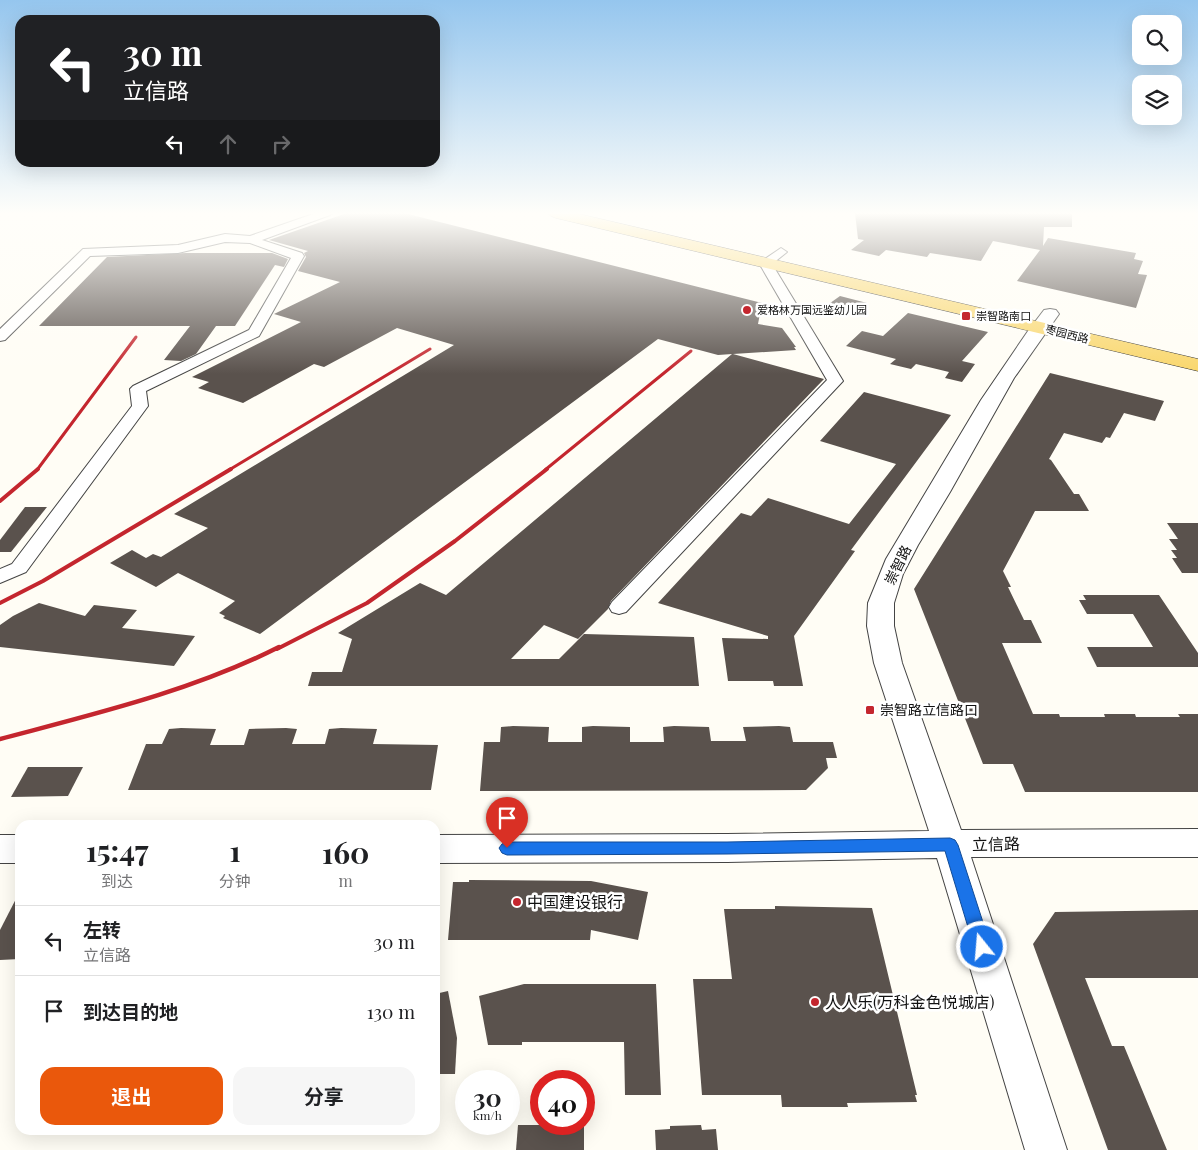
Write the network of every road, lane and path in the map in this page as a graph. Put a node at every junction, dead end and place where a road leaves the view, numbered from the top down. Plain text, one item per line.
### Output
1 (72, 267) edge
2 (292, 267) edge
3 (768, 267) edge
4 (787, 267) edge
5 (837, 267) edge
6 (1045, 321) junction
7 (0, 337) edge
8 (1198, 348) edge
9 (1198, 365) edge
10 (0, 577) edge
11 (619, 606) dead end
12 (1198, 844) edge
13 (950, 845) junction
14 (440, 848) edge
15 (0, 850) edge
16 (15, 850) edge
17 (1046, 1150) edge

1 - 7 street
2 - 10 street
3 - 11 street
4 - 6 main road, 枣园西路
5 - 6 main road, 枣园西路
6 - 8 main road, 枣园西路
6 - 9 main road, 枣园西路
6 - 13 street, 崇智路
12 - 13 street, 立信路
13 - 14 street, 立信路
13 - 17 street, 崇智路
15 - 16 street

